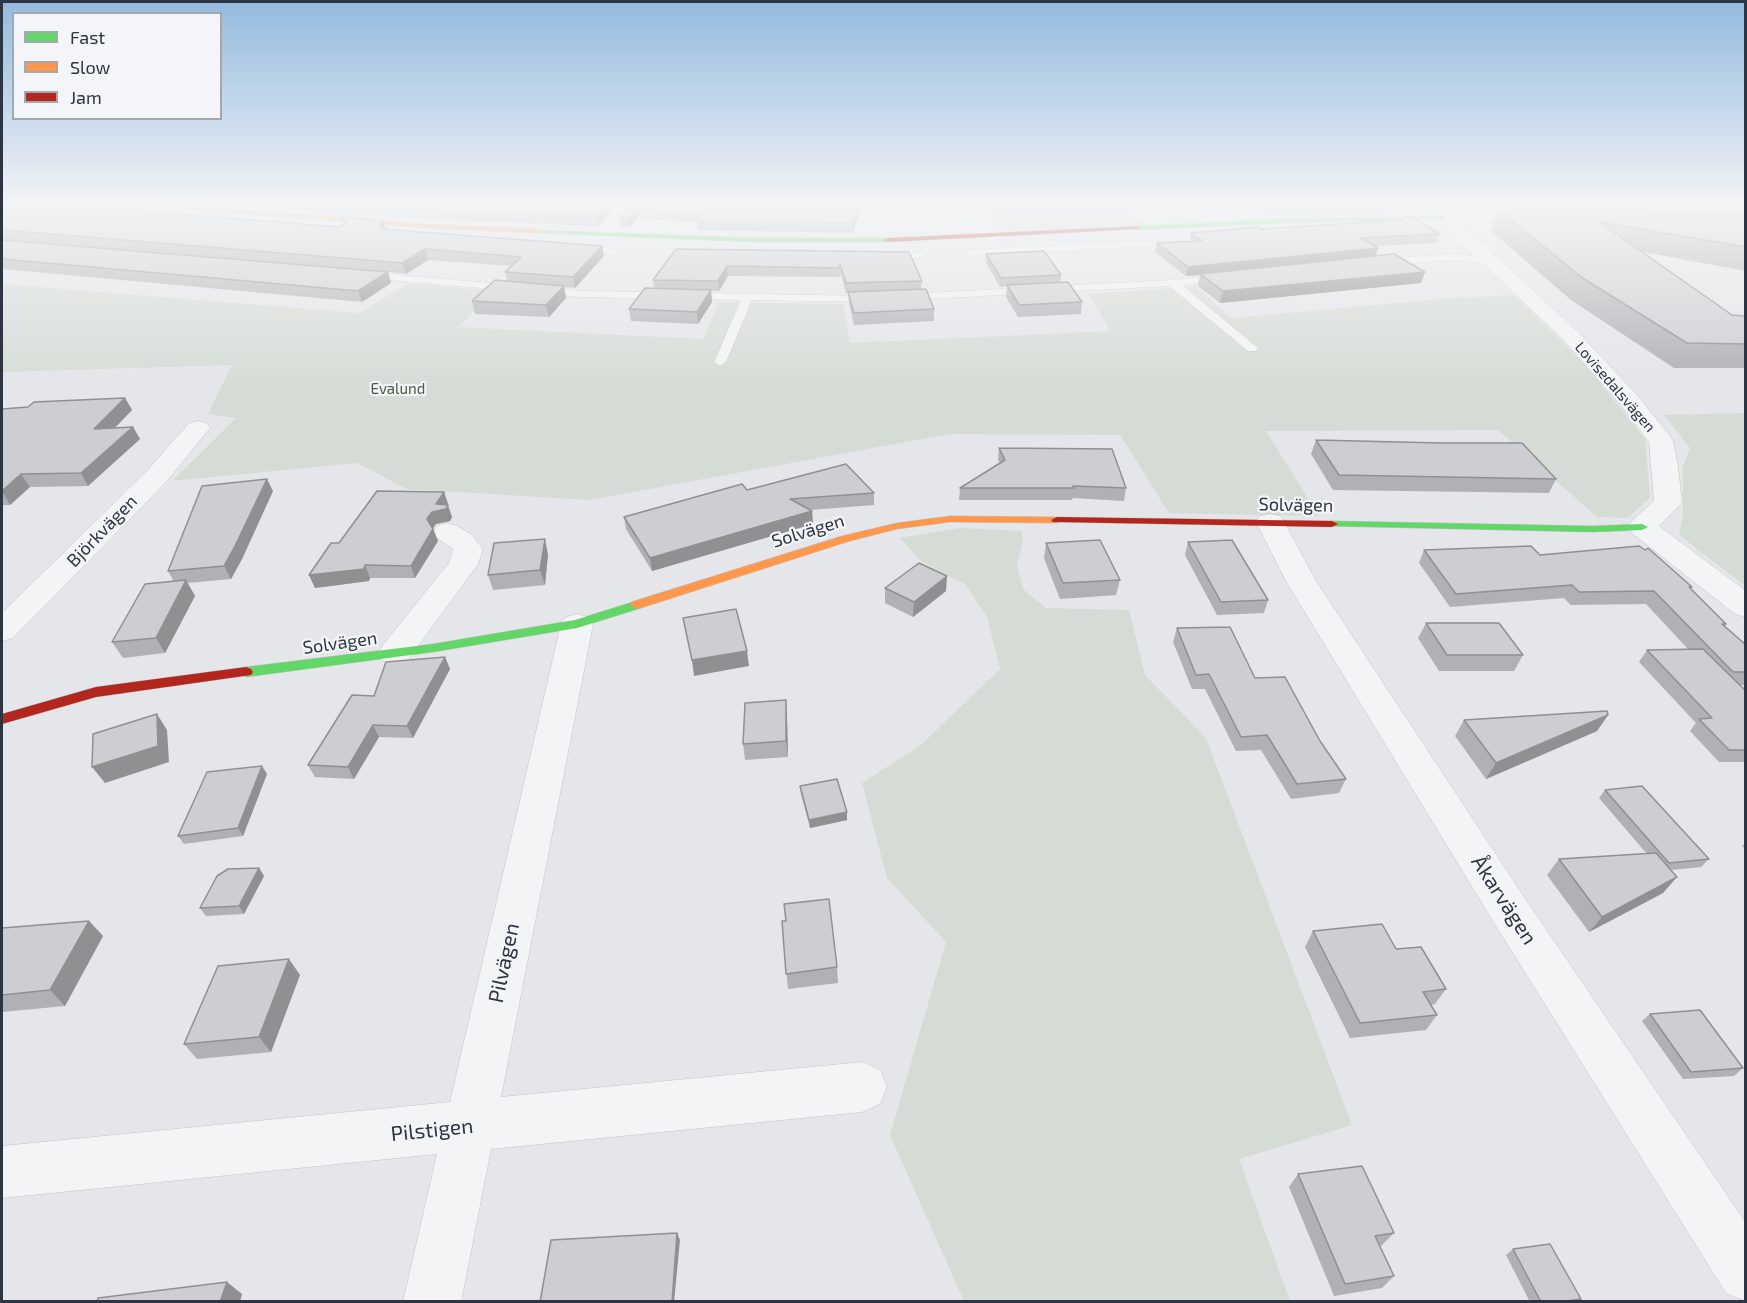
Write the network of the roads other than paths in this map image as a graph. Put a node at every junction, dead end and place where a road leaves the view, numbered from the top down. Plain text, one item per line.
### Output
1 (1495, 264) edge
2 (350, 274) edge
3 (1242, 276) edge
4 (1172, 283) junction
5 (748, 297) junction
6 (1252, 348) dead end
7 (720, 362) dead end
8 (198, 428) dead end
9 (1270, 522) junction
10 (1642, 527) junction
11 (447, 532) dead end
12 (1746, 607) edge
13 (577, 624) junction
14 (2, 631) edge
15 (395, 653) junction
16 (2, 718) edge
17 (862, 1087) dead end
18 (470, 1126) junction
19 (2, 1172) edge
20 (1746, 1273) edge
21 (432, 1302) edge

1 - 10 street, Lovisedalsvägen
2 - 5 lane
3 - 4 lane
4 - 5 lane
4 - 6 lane
5 - 7 lane
8 - 14 street, Björkvägen
9 - 10 street, Solvägen
9 - 13 street, Solvägen
9 - 20 street, Åkarvägen
10 - 12 street
11 - 15 street
13 - 15 street, Solvägen
13 - 18 street, Pilvägen
15 - 16 street, Solvägen
17 - 18 street, Pilstigen
18 - 19 street, Pilstigen
18 - 21 street, Pilvägen

